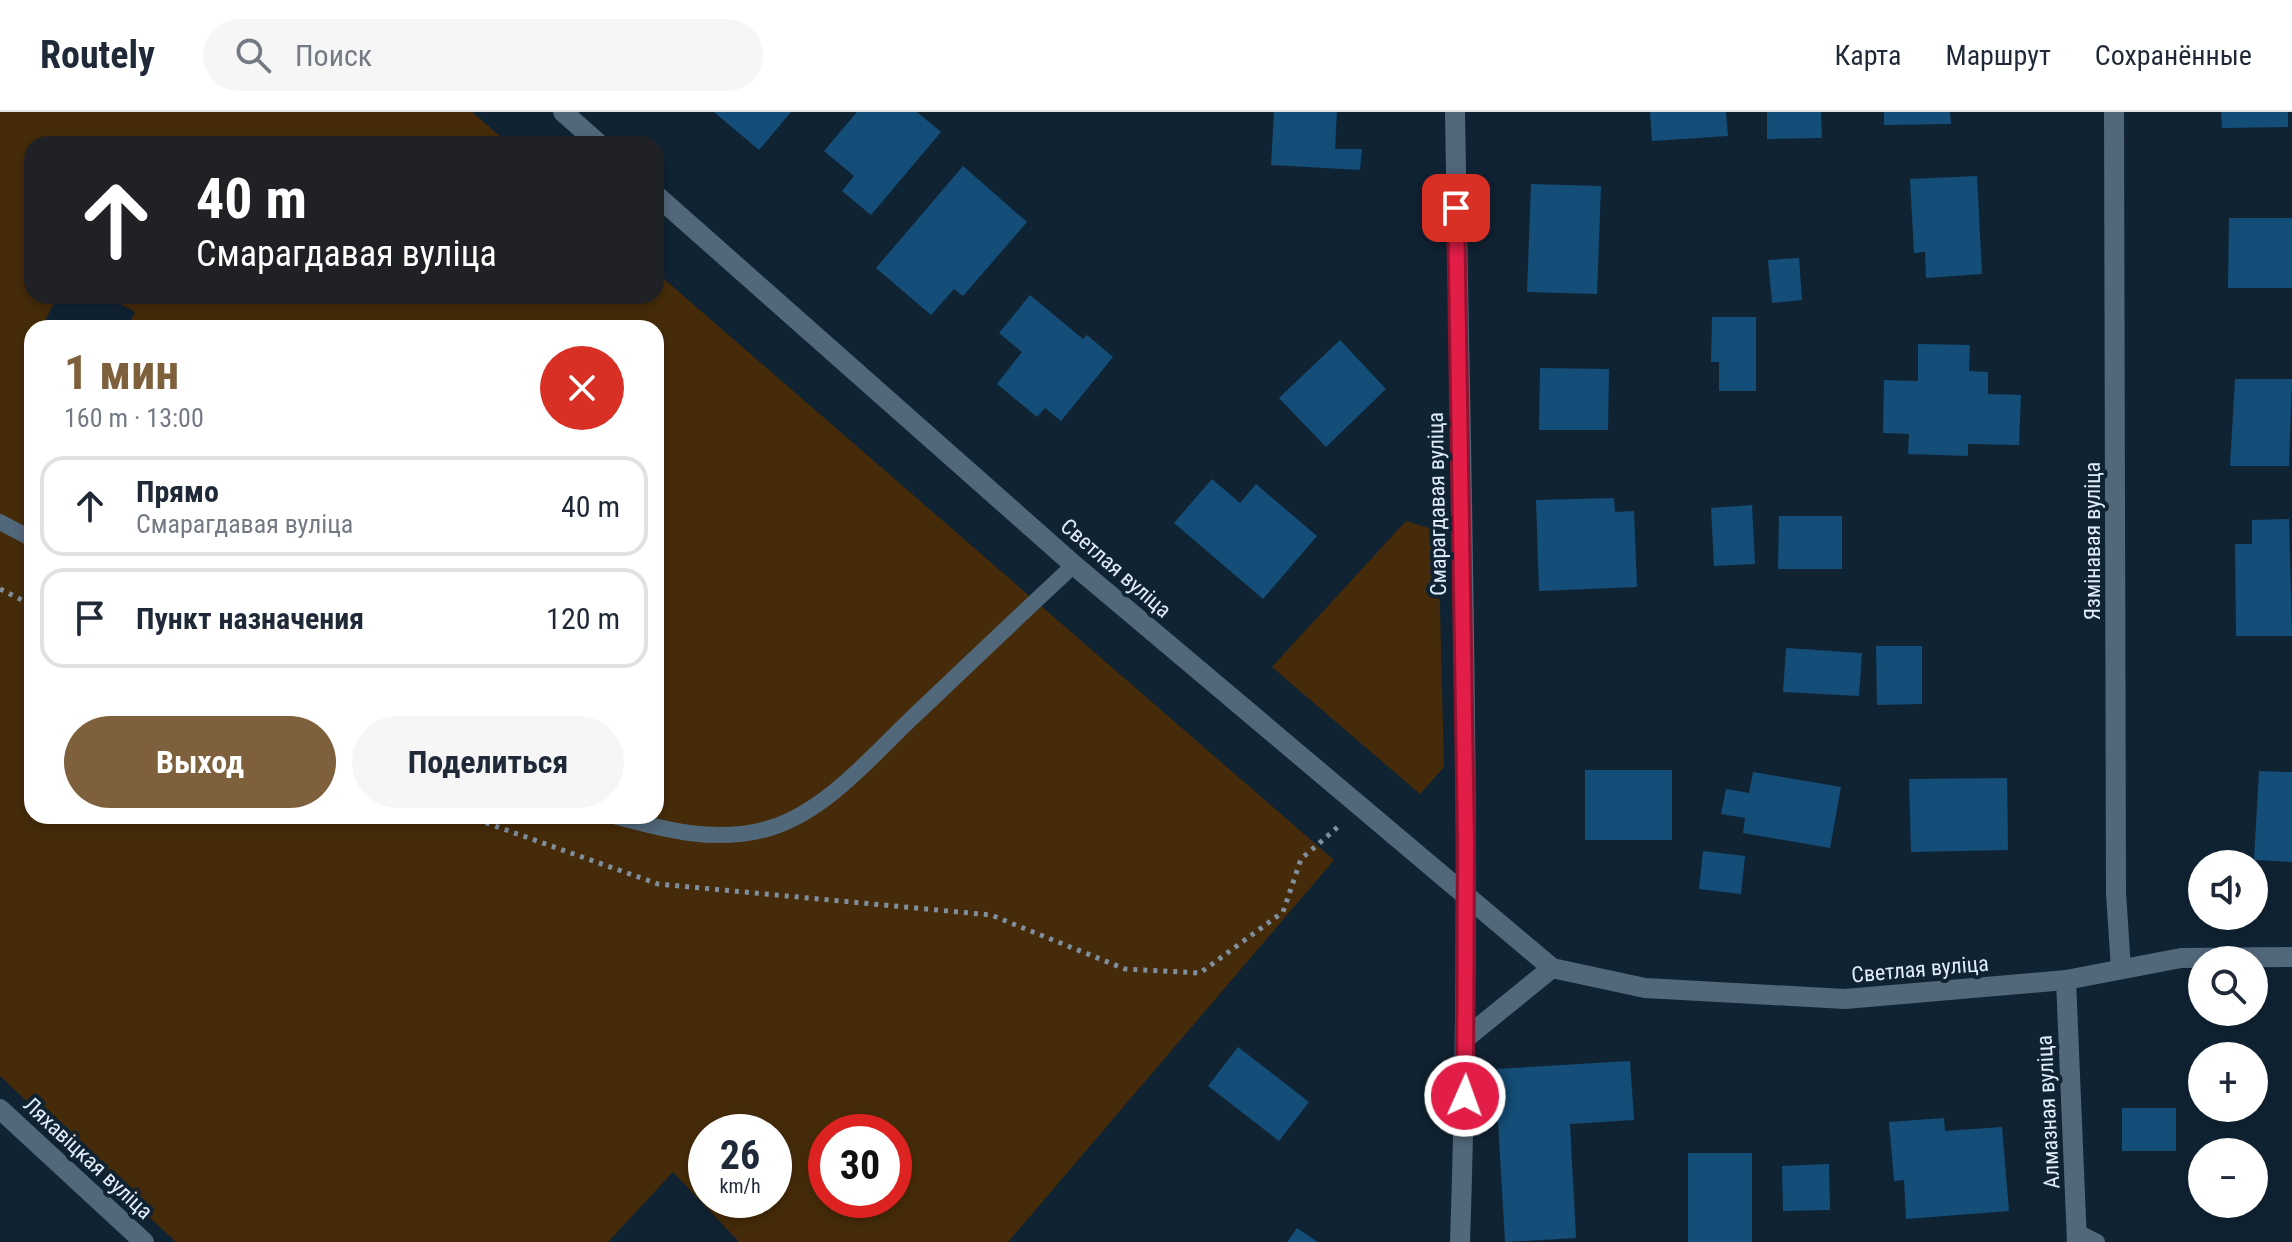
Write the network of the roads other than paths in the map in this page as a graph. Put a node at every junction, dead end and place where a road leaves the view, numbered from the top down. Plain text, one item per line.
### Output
1 (563, 112) edge
2 (1455, 112) edge
3 (2114, 112) edge
4 (590, 136) edge
5 (664, 202) edge
6 (0, 522) edge
7 (24, 535) edge
8 (1074, 565) junction
9 (643, 824) edge
10 (1467, 896) junction
11 (2292, 957) edge
12 (1552, 968) junction
13 (2121, 969) junction
14 (2066, 980) junction
15 (1467, 1037) junction
16 (0, 1109) edge
17 (2084, 1239) edge
18 (144, 1242) edge
19 (1460, 1242) edge

1 - 4 street
2 - 10 street, Смарагдавая вуліца
3 - 13 street, Язмінавая вуліца
5 - 8 street, Светлая вуліца
6 - 7 lane
8 - 9 lane
8 - 10 street, Светлая вуліца
10 - 12 street, Светлая вуліца
10 - 15 street, Смарагдавая вуліца
11 - 13 street, Светлая вуліца
12 - 14 street, Светлая вуліца
12 - 15 street
13 - 14 street, Светлая вуліца
14 - 17 street, Алмазная вуліца
15 - 19 street, Смарагдавая вуліца
16 - 18 street, Ляхавіцкая вуліца

